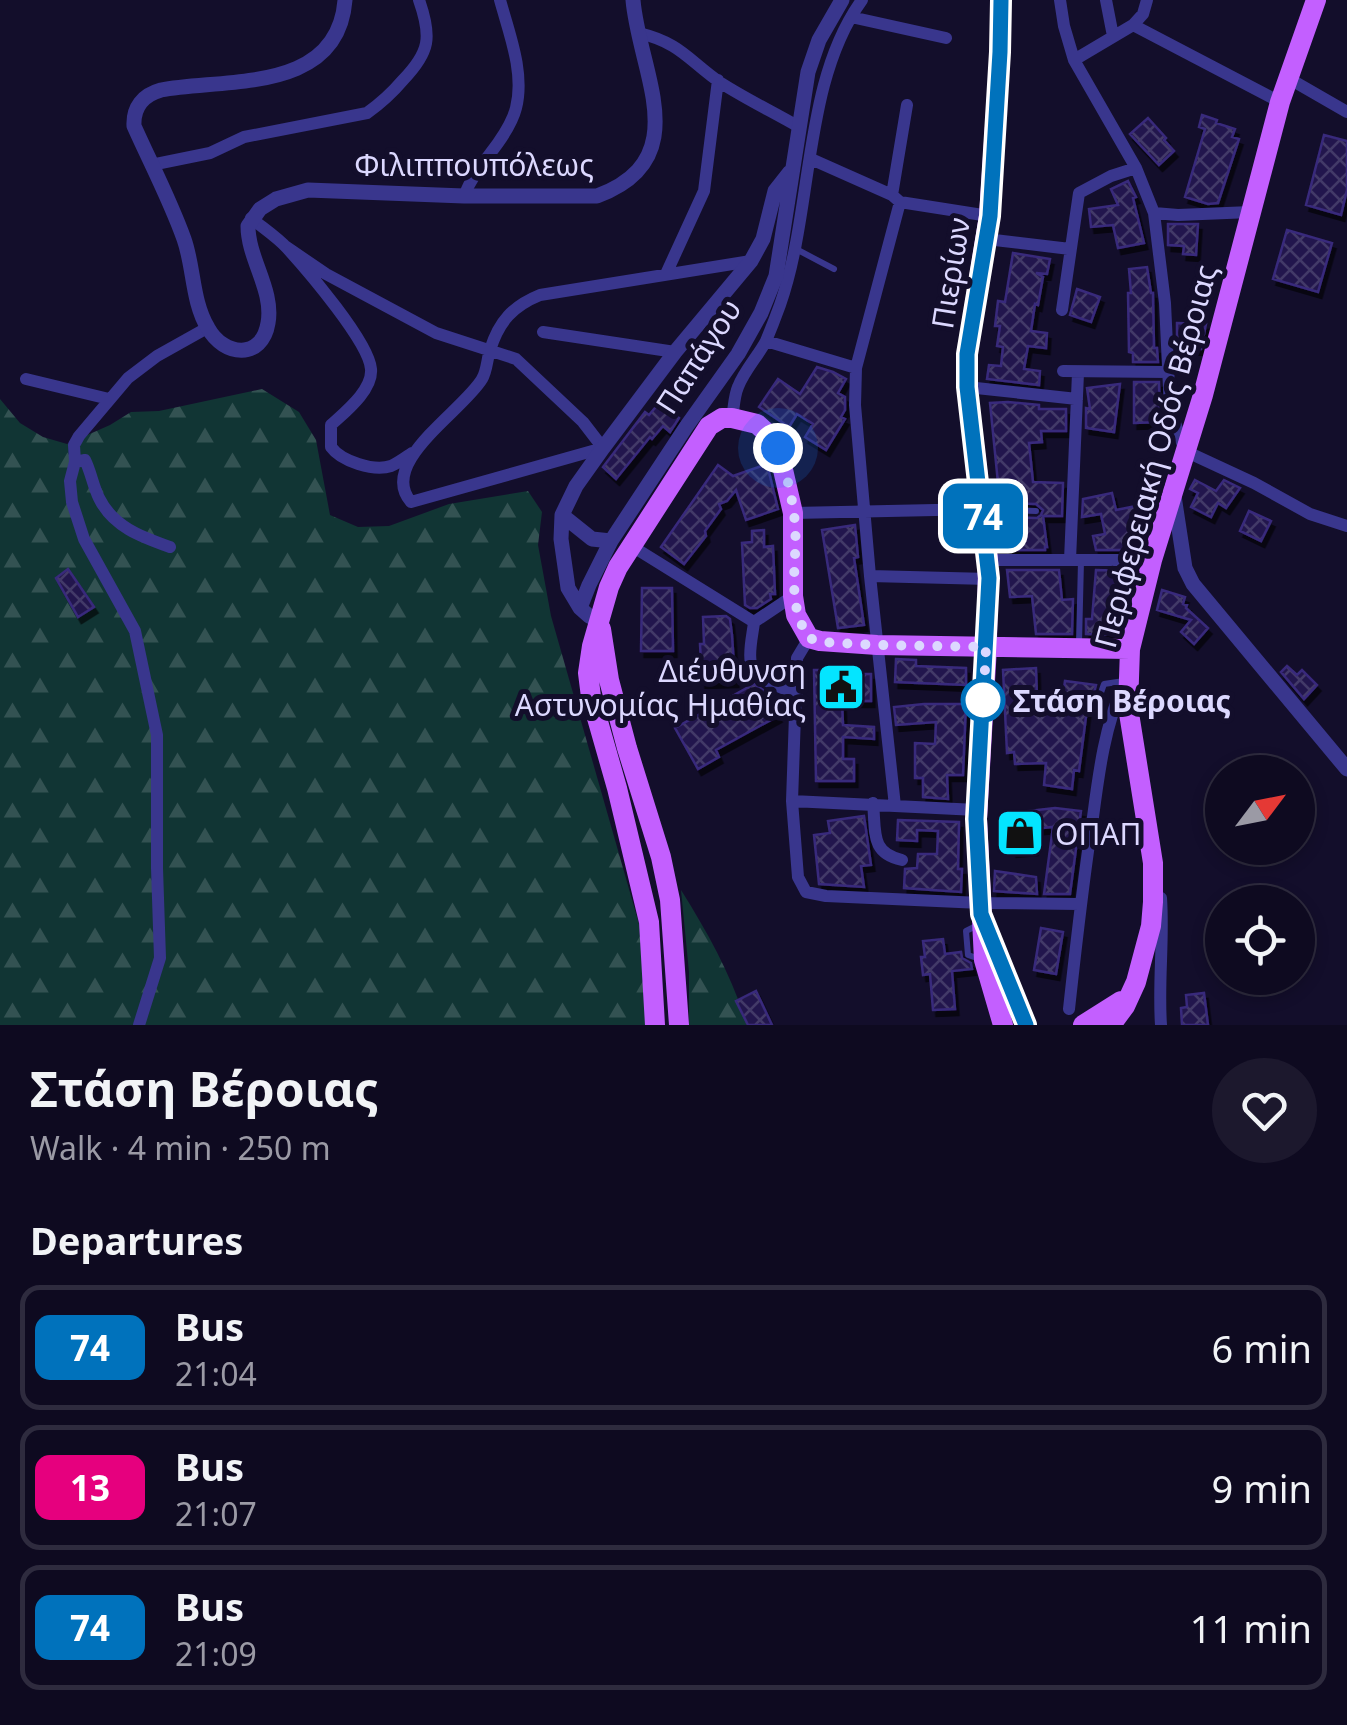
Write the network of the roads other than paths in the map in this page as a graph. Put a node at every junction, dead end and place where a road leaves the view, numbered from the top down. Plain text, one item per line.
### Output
1 (345, 0) edge
2 (419, 0) edge
3 (500, 0) edge
4 (633, 0) edge
5 (842, 0) edge
6 (862, 0) edge
7 (1001, 0) edge
8 (1060, 0) edge
9 (1106, 0) edge
10 (1147, 0) edge
11 (1313, 2) edge
12 (851, 17) junction
13 (1134, 25) junction
14 (639, 33) junction
15 (1112, 36) junction
16 (946, 38) dead end
17 (1074, 60) junction
18 (1288, 78) junction
19 (718, 80) junction
20 (1280, 102) junction
21 (907, 105) dead end
22 (1347, 112) edge
23 (798, 127) junction
24 (811, 159) junction
25 (151, 165) junction
26 (792, 168) junction
27 (1136, 168) junction
28 (464, 196) junction
29 (896, 199) junction
30 (1251, 212) junction
31 (1154, 214) junction
32 (990, 216) junction
33 (252, 218) junction
34 (986, 239) junction
35 (286, 246) junction
36 (795, 248) junction
37 (1070, 248) junction
38 (751, 261) junction
39 (834, 269) dead end
40 (666, 274) junction
41 (1062, 310) dead end
42 (207, 328) junction
43 (544, 332) dead end
44 (766, 341) junction
45 (490, 351) junction
46 (675, 352) junction
47 (856, 368) junction
48 (1063, 371) dead end
49 (1078, 372) junction
50 (1168, 372) junction
51 (26, 380) dead end
52 (967, 387) junction
53 (109, 399) junction
54 (1077, 399) junction
55 (732, 418) junction
56 (603, 448) junction
57 (1184, 451) junction
58 (414, 452) junction
59 (75, 462) junction
60 (1173, 490) junction
61 (983, 509) junction
62 (1036, 511) dead end
63 (794, 512) junction
64 (864, 512) junction
65 (562, 515) junction
66 (1347, 526) edge
67 (620, 543) junction
68 (170, 547) dead end
69 (1076, 560) junction
70 (1152, 560) junction
71 (989, 569) junction
72 (870, 576) junction
73 (793, 596) junction
74 (580, 608) junction
75 (600, 622) junction
76 (754, 622) junction
77 (809, 638) junction
78 (877, 645) junction
79 (986, 647) junction
80 (1078, 648) junction
81 (1130, 649) junction
82 (1127, 678) junction
83 (797, 694) junction
84 (1347, 769) edge
85 (792, 802) junction
86 (872, 803) junction
87 (895, 806) junction
88 (977, 810) junction
89 (902, 860) dead end
90 (1153, 863) junction
91 (1080, 904) junction
92 (979, 914) junction
93 (978, 958) dead end
94 (1130, 993) junction
95 (1022, 1015) edge
96 (1076, 1017) edge
97 (998, 1020) edge
98 (138, 1025) edge
99 (655, 1025) edge
100 (680, 1025) edge
101 (1040, 1025) edge
102 (1111, 1025) edge
103 (1161, 1025) edge

1 - 25 street
2 - 25 street
3 - 28 street
4 - 14 street, Φιλιππουπόλεως
5 - 23 street, Παπάγου
6 - 12 street, Παπάγου
7 - 32 main road, Πιερίων
8 - 17 street
9 - 15 street
10 - 13 street
11 - 18 main road, Περιφερειακή Οδός Βέροιας
12 - 16 street
12 - 24 street, Παπάγου
13 - 15 street
13 - 20 street
14 - 19 street
14 - 28 street, Φιλιππουπόλεως
15 - 17 street
17 - 27 street
18 - 20 main road, Περιφερειακή Οδός Βέροιας
18 - 22 street
19 - 23 street
19 - 40 street
20 - 30 main road, Περιφερειακή Οδός Βέροιας
21 - 29 street
23 - 26 street, Παπάγου
24 - 29 street
24 - 36 street, Παπάγου
25 - 42 street
26 - 38 street
26 - 67 street, Παπάγου
27 - 31 street
27 - 37 street
28 - 33 street, Φιλιππουπόλεως
29 - 32 street
29 - 47 street
30 - 31 street
30 - 57 main road, Περιφερειακή Οδός Βέροιας
31 - 50 street
32 - 34 main road, Πιερίων
33 - 35 street
33 - 42 street
34 - 37 street
34 - 52 main road, Πιερίων
35 - 45 street
35 - 58 street
36 - 39 lane
36 - 44 street, Παπάγου
37 - 41 street
38 - 40 street
38 - 46 street
40 - 45 street
42 - 53 street
43 - 46 street
44 - 47 street
44 - 55 street, Παπάγου
45 - 56 street
45 - 58 street
46 - 56 street
47 - 64 street
48 - 49 street
49 - 50 street
49 - 54 street
50 - 57 street
51 - 53 street
52 - 54 street
52 - 61 main road, Πιερίων
53 - 59 street
54 - 69 street
55 - 63 main road
55 - 67 main road
56 - 58 street
56 - 65 street
57 - 60 main road, Περιφερειακή Οδός Βέροιας
57 - 66 street
59 - 68 street
59 - 98 street
60 - 70 main road, Περιφερειακή Οδός Βέροιας
60 - 84 street
61 - 62 lane
61 - 64 street
61 - 71 main road, Πιερίων
63 - 64 street
63 - 73 main road
64 - 72 street
65 - 67 street
65 - 74 street
67 - 74 street, Παπάγου
67 - 75 main road
67 - 76 street
69 - 70 street
69 - 71 street
69 - 80 lane
70 - 81 main road, Περιφερειακή Οδός Βέροιας
71 - 72 street
71 - 79 main road, Πιερίων
72 - 78 street
73 - 76 street
73 - 77 main road
74 - 75 street
75 - 99 main road
75 - 100 main road
76 - 83 street
77 - 78 main road
77 - 83 street
78 - 79 main road
78 - 87 street
79 - 80 main road
79 - 88 main road, Πιερίων
80 - 81 main road
81 - 82 main road, Περιφερειακή Οδός Βέροιας
82 - 90 main road, Περιφερειακή Οδός Βέροιας
82 - 91 street
83 - 85 street
85 - 86 street
85 - 92 street
86 - 87 street
86 - 89 street
87 - 88 street
88 - 92 main road, Πιερίων
90 - 94 main road, Περιφερειακή Οδός Βέροιας
90 - 103 street
91 - 92 street
91 - 96 street
92 - 93 lane
92 - 95 main road, Πιερίων
92 - 97 main road, Πιερίων
94 - 96 main road
94 - 102 main road, Περιφερειακή Οδός Βέροιας
95 - 101 main road

